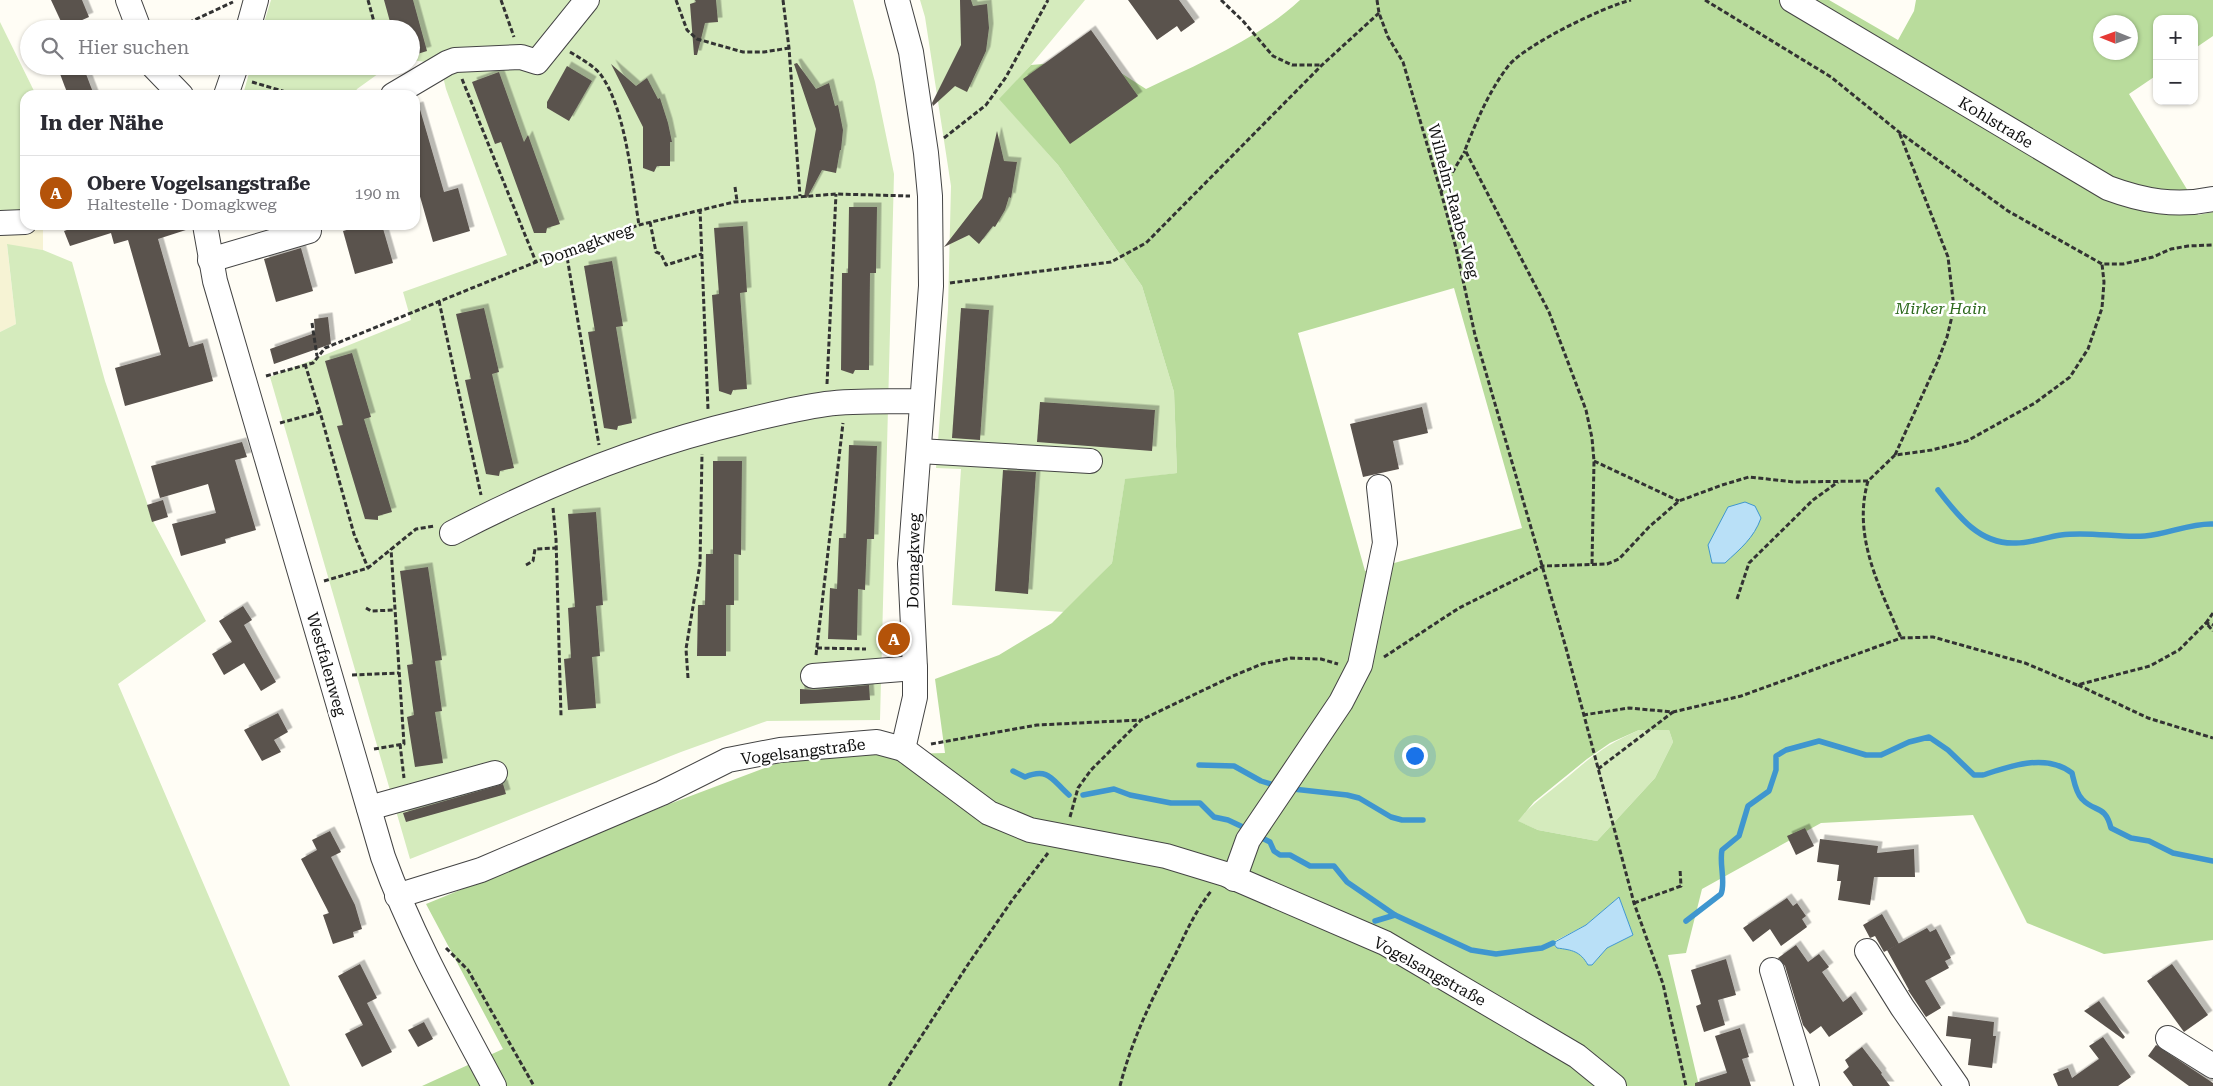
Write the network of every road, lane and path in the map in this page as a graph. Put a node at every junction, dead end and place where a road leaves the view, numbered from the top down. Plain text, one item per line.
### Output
1 (128, 0) edge
2 (237, 0) edge
3 (256, 0) edge
4 (368, 0) edge
5 (501, 0) edge
6 (587, 0) edge
7 (676, 0) edge
8 (783, 0) edge
9 (898, 0) edge
10 (1048, 0) edge
11 (1221, 0) edge
12 (1377, 0) edge
13 (1631, 0) edge
14 (1705, 0) edge
15 (1792, 0) edge
16 (1379, 13) junction
17 (136, 20) edge
18 (194, 20) edge
19 (250, 20) edge
20 (374, 20) edge
21 (554, 41) junction
22 (788, 48) junction
23 (455, 60) junction
24 (529, 60) junction
25 (1322, 65) junction
26 (162, 75) edge
27 (232, 79) edge
28 (177, 90) edge
29 (276, 90) edge
30 (401, 90) edge
31 (1899, 132) junction
32 (1465, 150) junction
33 (926, 153) junction
34 (735, 187) dead end
35 (1441, 192) junction
36 (836, 194) junction
37 (800, 196) junction
38 (930, 196) junction
39 (2213, 199) edge
40 (737, 201) junction
41 (700, 209) junction
42 (20, 222) edge
43 (650, 222) junction
44 (0, 223) edge
45 (639, 225) junction
46 (206, 230) edge
47 (309, 231) dead end
48 (2213, 245) edge
49 (566, 251) junction
50 (702, 254) junction
51 (210, 260) junction
52 (536, 262) junction
53 (2102, 264) junction
54 (931, 286) junction
55 (439, 301) junction
56 (312, 323) dead end
57 (317, 356) junction
58 (305, 364) junction
59 (263, 368) dead end
60 (266, 376) junction
61 (269, 386) dead end
62 (921, 401) junction
63 (836, 403) junction
64 (320, 412) junction
65 (277, 414) dead end
66 (280, 423) junction
67 (704, 431) junction
68 (282, 432) dead end
69 (919, 451) junction
70 (1895, 455) junction
71 (1090, 461) dead end
72 (1594, 461) junction
73 (605, 464) junction
74 (1868, 481) junction
75 (1839, 482) junction
76 (550, 485) junction
77 (1379, 487) dead end
78 (1679, 502) junction
79 (486, 515) junction
80 (452, 532) joint
81 (556, 548) junction
82 (391, 549) junction
83 (1592, 564) junction
84 (526, 565) dead end
85 (1543, 566) junction
86 (368, 568) junction
87 (322, 571) dead end
88 (324, 581) junction
89 (327, 590) dead end
90 (1737, 599) dead end
91 (366, 608) dead end
92 (395, 610) junction
93 (2213, 613) edge
94 (2206, 623) junction
95 (2213, 625) edge
96 (2213, 631) edge
97 (1901, 638) junction
98 (349, 665) dead end
99 (1360, 665) junction
100 (915, 668) junction
101 (399, 673) junction
102 (352, 675) junction
103 (813, 676) joint
104 (688, 678) dead end
105 (354, 684) dead end
106 (2077, 685) junction
107 (1673, 712) junction
108 (1583, 715) junction
109 (561, 716) dead end
110 (1141, 720) junction
111 (2213, 738) edge
112 (371, 740) dead end
113 (400, 744) junction
114 (903, 748) junction
115 (374, 749) junction
116 (376, 758) dead end
117 (1598, 769) junction
118 (495, 773) dead end
119 (407, 797) junction
120 (369, 808) junction
121 (1064, 838) junction
122 (1680, 869) dead end
123 (1230, 877) junction
124 (397, 896) junction
125 (1634, 903) junction
126 (1867, 951) dead end
127 (450, 960) dead end
128 (1772, 970) dead end
129 (2168, 1038) dead end
130 (2213, 1066) edge
131 (1804, 1079) edge
132 (494, 1086) edge
133 (534, 1086) edge
134 (889, 1086) edge
135 (1120, 1086) edge
136 (1614, 1086) edge
137 (1686, 1086) edge
138 (1957, 1086) edge

1 - 17 street
2 - 18 path
3 - 19 street
4 - 20 path
5 - 24 path
6 - 21 street
7 - 22 path
8 - 22 path
9 - 33 street, Domagkweg
10 - 33 path
11 - 25 path
12 - 16 path, Wilhelm-Raabe-Weg
13 - 32 path
14 - 31 path
15 - 39 street, Kohlstraße
16 - 25 path
16 - 35 path, Wilhelm-Raabe-Weg
21 - 24 street
21 - 45 path
22 - 37 path
23 - 24 street
23 - 30 street
23 - 52 path
25 - 54 path
26 - 28 street
27 - 29 path
31 - 53 path
31 - 70 path
32 - 35 path
32 - 72 path
33 - 38 street, Domagkweg
34 - 40 path
35 - 85 path, Wilhelm-Raabe-Weg
36 - 37 path, Domagkweg
36 - 38 path, Domagkweg
36 - 63 path
37 - 40 path, Domagkweg
38 - 54 street, Domagkweg
40 - 41 path, Domagkweg
41 - 43 path, Domagkweg
41 - 50 path
42 - 44 street
43 - 45 path, Domagkweg
43 - 50 path
45 - 49 path, Domagkweg
46 - 51 street, Westfalenweg
47 - 51 street
48 - 53 path
49 - 52 path, Domagkweg
49 - 73 path
50 - 67 path
51 - 120 street, Westfalenweg
52 - 55 path, Domagkweg
53 - 70 path
54 - 62 street, Domagkweg
55 - 57 path, Domagkweg
55 - 79 path
56 - 57 path
57 - 58 path, Domagkweg
58 - 60 path, Domagkweg
58 - 64 path
59 - 60 path
60 - 61 path
62 - 63 street
62 - 69 street, Domagkweg
63 - 67 street
63 - 103 path
64 - 66 path
64 - 86 path
65 - 66 path
66 - 68 path
67 - 73 street
67 - 104 path
69 - 71 street
69 - 100 street, Domagkweg
70 - 74 path
72 - 78 path
72 - 83 path
73 - 76 street
74 - 75 path
74 - 97 path
75 - 78 path
75 - 90 path
76 - 79 street
76 - 81 path
77 - 99 street
78 - 83 path
79 - 80 street
80 - 82 path
81 - 84 path
81 - 109 path
82 - 86 path
82 - 92 path
83 - 85 path
85 - 99 path
85 - 108 path, Wilhelm-Raabe-Weg
86 - 88 path
87 - 88 path
88 - 89 path
91 - 92 path
92 - 101 path
93 - 94 path
94 - 95 path
94 - 96 path
94 - 106 path
97 - 106 path
97 - 107 path
98 - 102 path
99 - 110 path
99 - 123 street
100 - 103 street
100 - 114 street, Domagkweg
101 - 102 path
101 - 113 path
102 - 105 path
106 - 111 path
107 - 108 path
107 - 117 path
108 - 117 path, Wilhelm-Raabe-Weg
110 - 114 path
110 - 121 path
112 - 115 path
113 - 115 path
113 - 119 path
114 - 121 street, Vogelsangstraße
114 - 124 street, Vogelsangstraße
115 - 116 path
117 - 125 path, Wilhelm-Raabe-Weg
118 - 119 street
119 - 120 street
120 - 124 street, Westfalenweg
121 - 123 street, Vogelsangstraße
121 - 134 path
122 - 125 path
123 - 135 path
123 - 136 street, Vogelsangstraße
124 - 132 street, Westfalenweg
125 - 137 path, Wilhelm-Raabe-Weg
126 - 138 street
127 - 133 path
128 - 131 street
129 - 130 street

